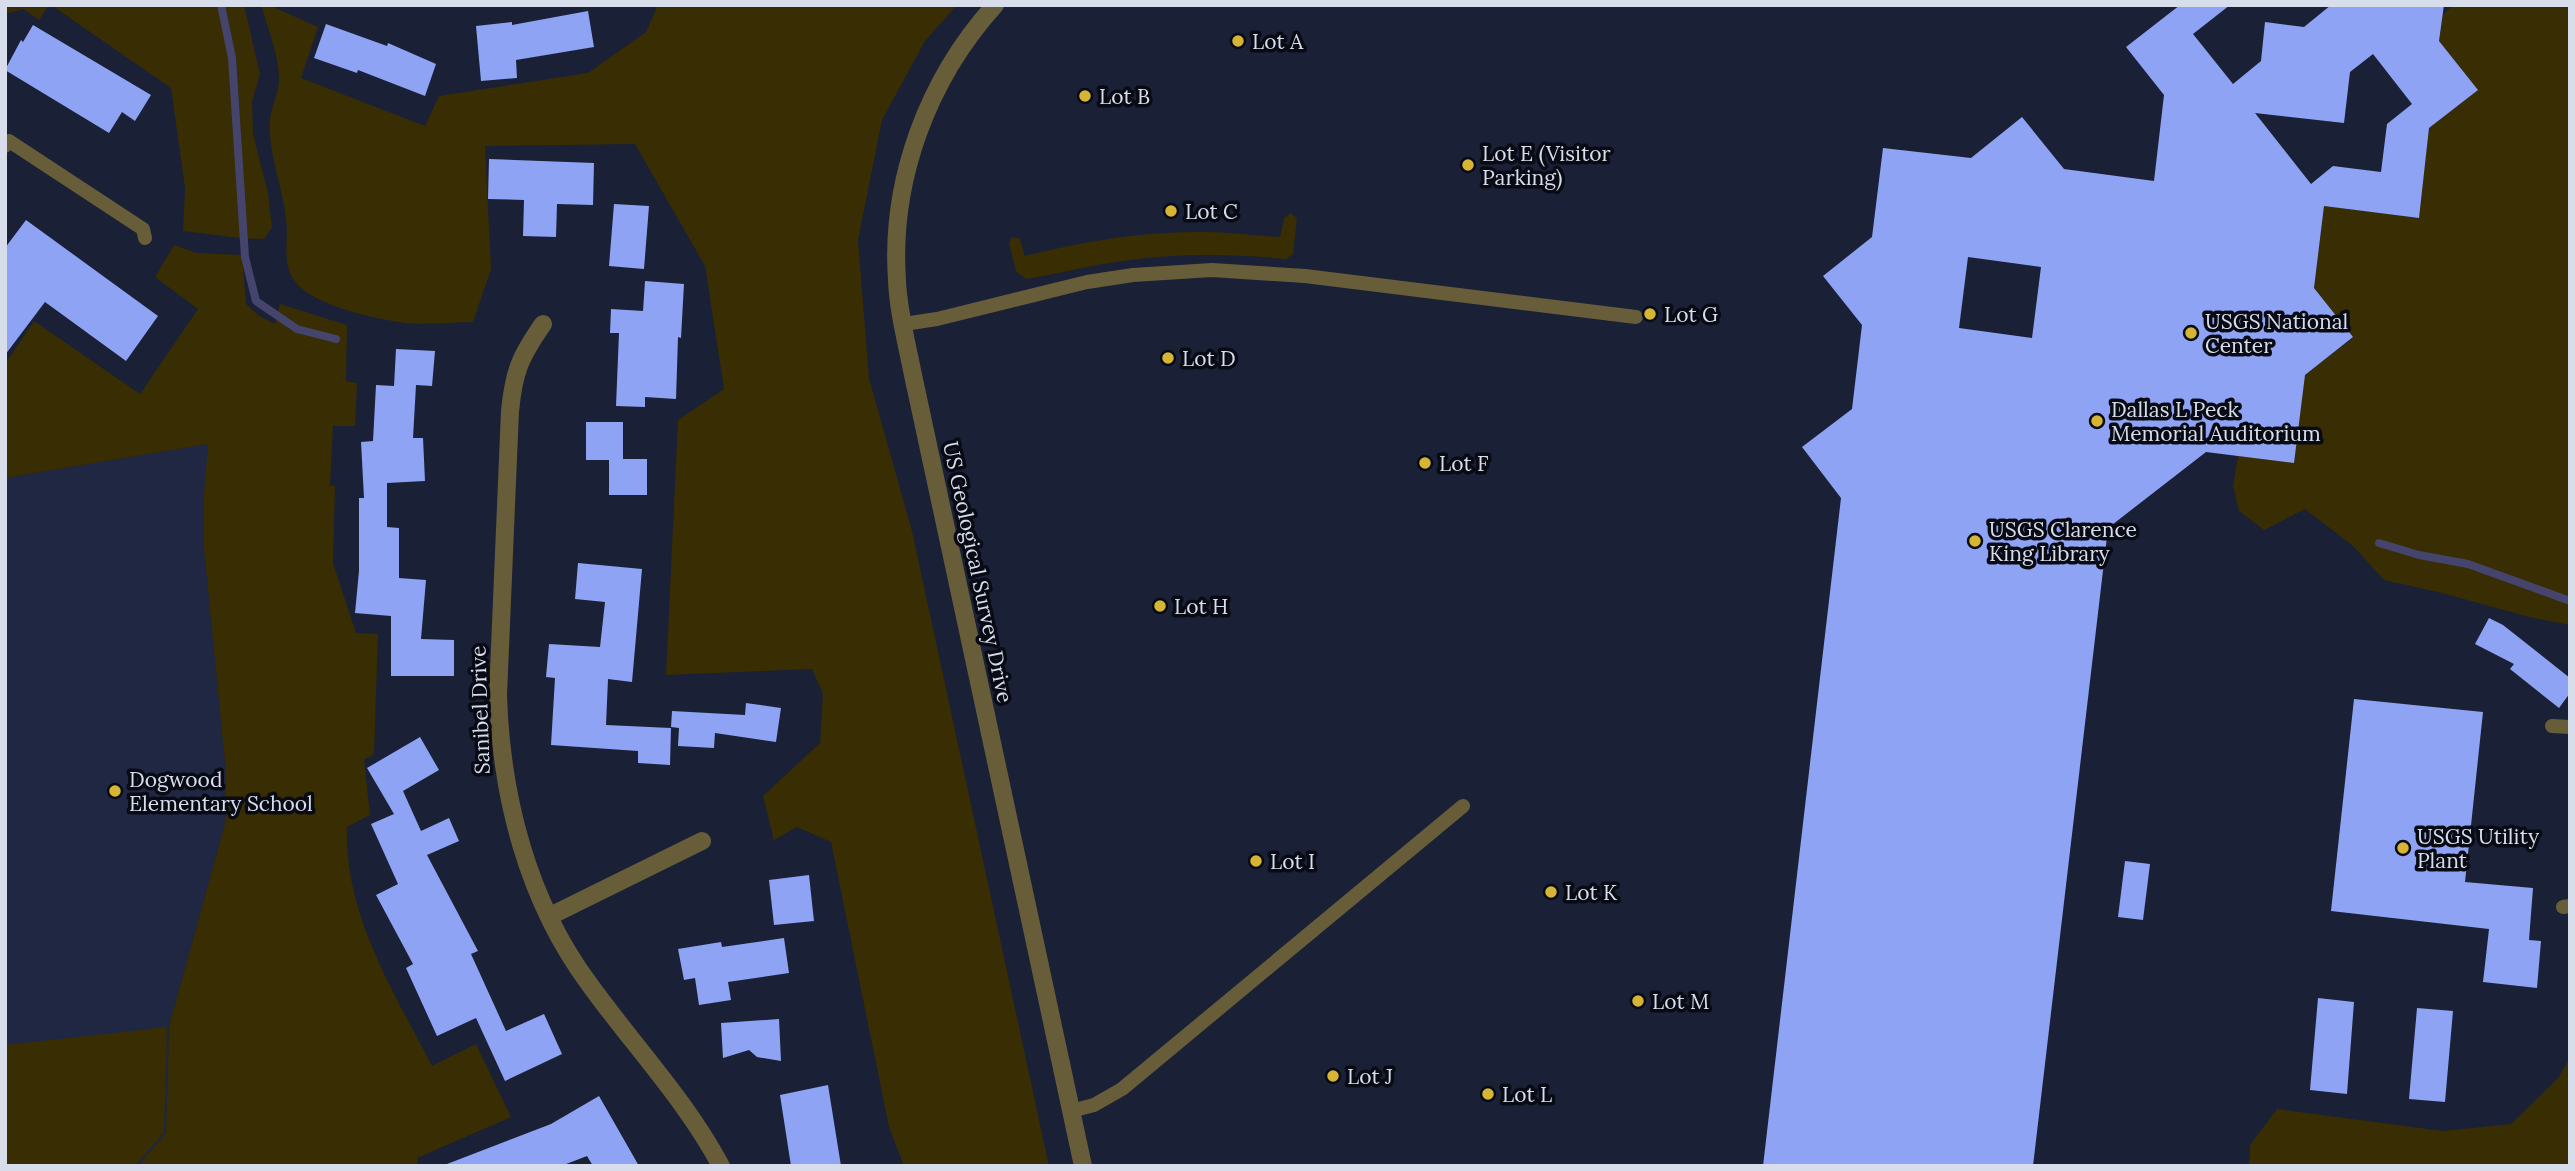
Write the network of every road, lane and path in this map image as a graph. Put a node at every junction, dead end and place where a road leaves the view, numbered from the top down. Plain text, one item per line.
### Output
1 (995, 5) edge
2 (5, 146) edge
3 (145, 238) dead end
4 (1636, 317) dead end
5 (542, 324) dead end
6 (904, 324) junction
7 (2552, 726) dead end
8 (2570, 727) edge
9 (1463, 806) dead end
10 (702, 841) dead end
11 (550, 916) junction
12 (1071, 1111) junction
13 (721, 1166) edge
14 (1083, 1166) edge

1 - 6 street, US Geological Survey Drive
2 - 3 lane
4 - 6 lane
5 - 11 street, Sanibel Drive
6 - 12 street, US Geological Survey Drive
7 - 8 lane
9 - 12 lane
10 - 11 street
11 - 13 street, Sanibel Drive
12 - 14 street, US Geological Survey Drive

